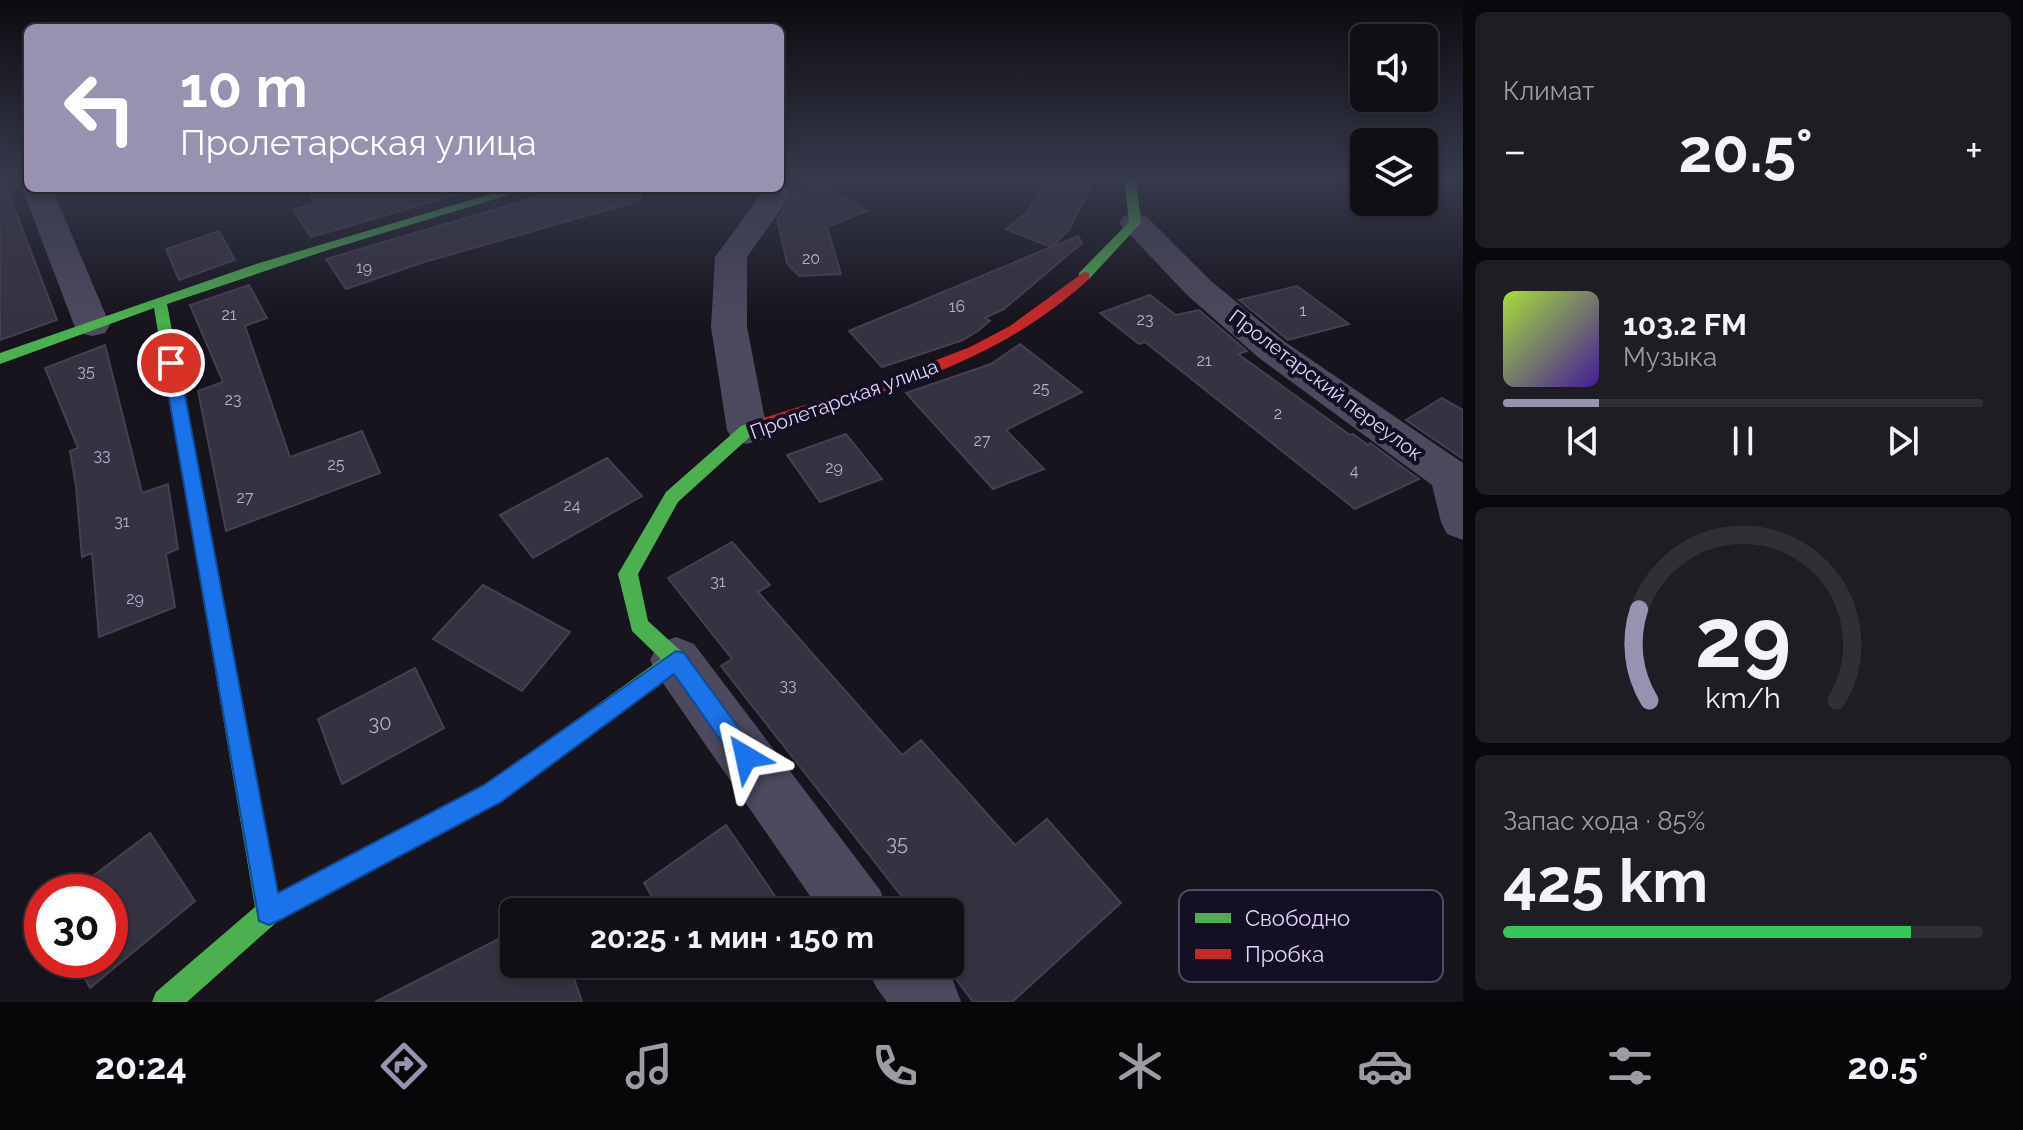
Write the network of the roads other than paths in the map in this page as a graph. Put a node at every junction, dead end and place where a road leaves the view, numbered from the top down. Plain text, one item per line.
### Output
1 (51, 224) edge
2 (399, 224) edge
3 (755, 224) edge
4 (1134, 224) edge
5 (1136, 224) edge
6 (160, 302) junction
7 (92, 325) junction
8 (0, 359) edge
9 (747, 430) junction
10 (1457, 477) edge
11 (1463, 522) edge
12 (676, 660) junction
13 (848, 898) edge
14 (269, 912) junction
15 (910, 978) edge
16 (166, 1002) edge
17 (928, 1002) edge

1 - 7 street
2 - 6 street
3 - 9 street
4 - 9 street, Пролетарская улица
5 - 10 street, Пролетарский переулок
6 - 7 street
6 - 14 street
7 - 8 street
9 - 12 street, Пролетарская улица
10 - 11 street, Пролетарский переулок
12 - 13 street, Пролетарская улица
12 - 14 street
14 - 16 street
15 - 17 street

